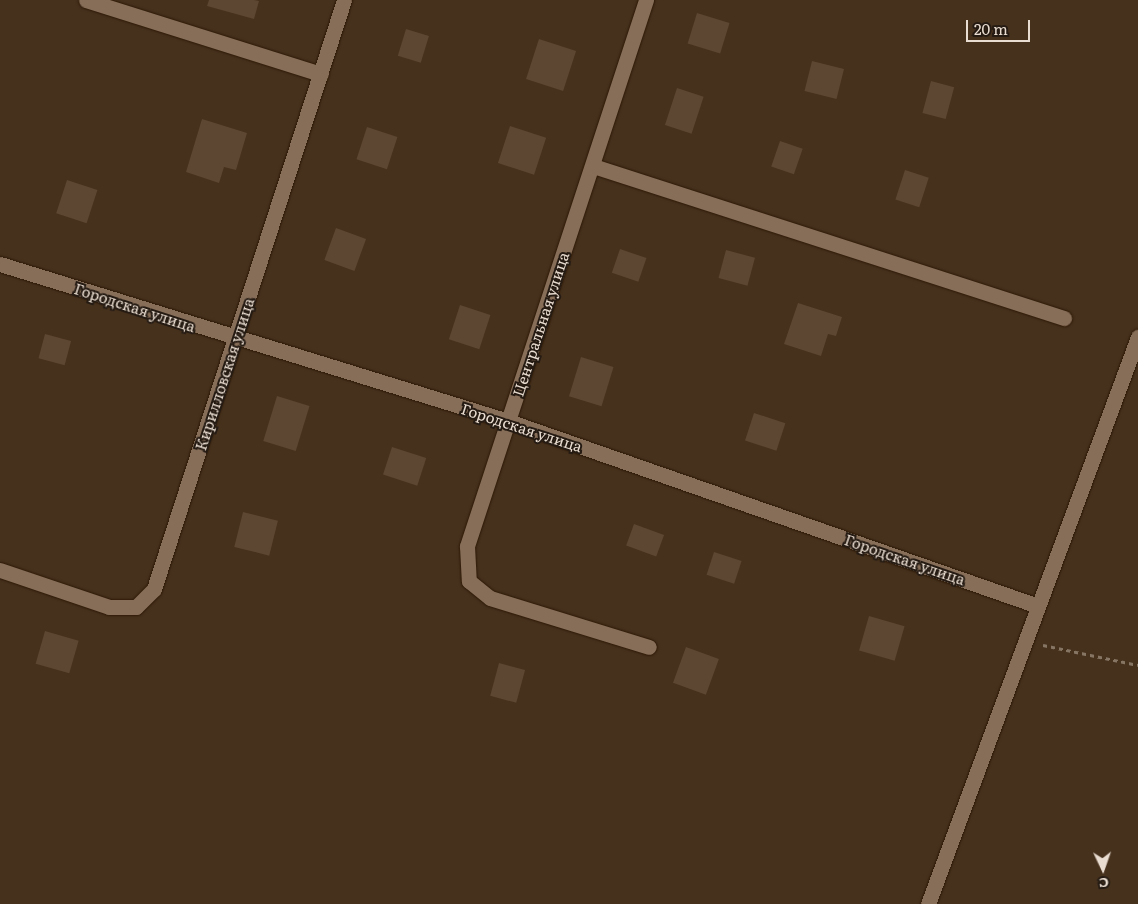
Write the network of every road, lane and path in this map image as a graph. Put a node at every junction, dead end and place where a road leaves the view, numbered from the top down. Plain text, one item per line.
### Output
1 (86, 0) edge
2 (344, 0) edge
3 (646, 0) edge
4 (321, 74) junction
5 (593, 166) junction
6 (0, 264) edge
7 (1064, 318) dead end
8 (1138, 337) edge
9 (236, 339) junction
10 (508, 421) junction
11 (0, 570) edge
12 (1038, 606) junction
13 (1027, 642) junction
14 (649, 647) dead end
15 (1138, 665) edge
16 (928, 904) edge

1 - 4 street
2 - 4 street, Кирилловская улица
3 - 5 street, Центральная улица
4 - 9 street, Кирилловская улица
5 - 7 street
5 - 10 street, Центральная улица
6 - 9 street, Городская улица
8 - 12 street
9 - 10 street, Городская улица
9 - 11 street, Кирилловская улица
10 - 12 street, Городская улица
10 - 14 street, Центральная улица
12 - 13 street
13 - 15 path
13 - 16 street

